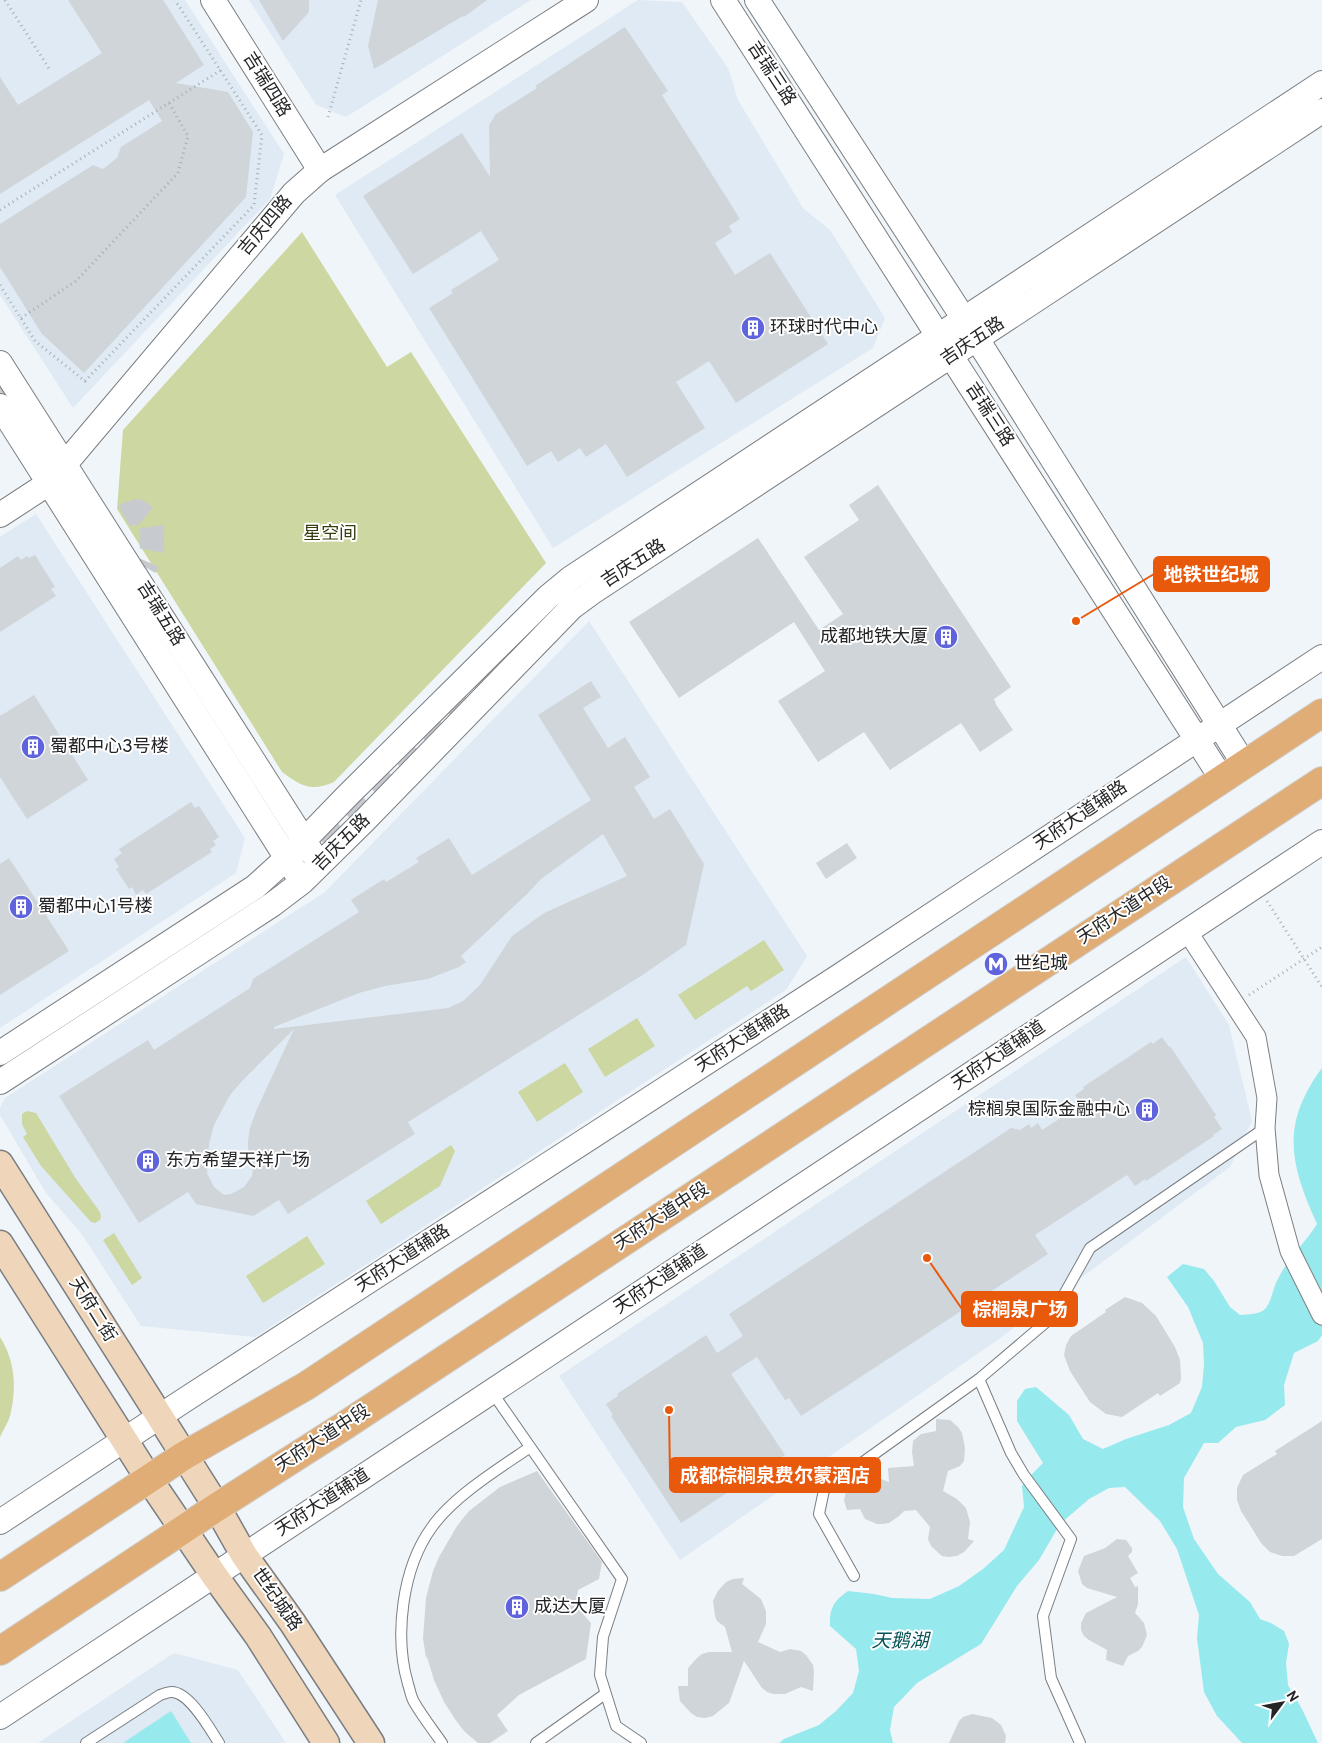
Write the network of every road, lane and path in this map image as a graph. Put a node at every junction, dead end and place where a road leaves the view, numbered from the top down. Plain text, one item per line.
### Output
1 (5, 0) edge
2 (175, 0) edge
3 (213, 0) edge
4 (360, 0) edge
5 (586, 0) edge
6 (724, 0) edge
7 (758, 0) edge
8 (50, 70) dead end
9 (221, 70) junction
10 (1322, 83) edge
11 (169, 103) junction
12 (1322, 111) edge
13 (328, 116) dead end
14 (320, 170) junction
15 (0, 210) edge
16 (0, 285) edge
17 (21, 318) junction
18 (964, 319) junction
19 (938, 335) junction
20 (977, 339) junction
21 (951, 356) junction
22 (0, 363) edge
23 (0, 406) tunnel mouth
24 (64, 464) junction
25 (49, 483) junction
26 (0, 515) edge
27 (1322, 657) edge
28 (1322, 713) edge
29 (1220, 724) junction
30 (1196, 740) junction
31 (1244, 764) junction
32 (1222, 779) junction
33 (1322, 781) edge
34 (304, 841) junction
35 (1322, 842) edge
36 (287, 858) junction
37 (320, 865) junction
38 (302, 882) junction
39 (1257, 885) junction
40 (1187, 931) junction
41 (1322, 947) edge
42 (1304, 959) junction
43 (1322, 987) edge
44 (1236, 1004) junction
45 (0, 1053) edge
46 (0, 1082) edge
47 (1265, 1128) junction
48 (0, 1164) edge
49 (0, 1244) edge
50 (1322, 1315) edge
51 (979, 1379) junction
52 (492, 1392) junction
53 (160, 1416) junction
54 (124, 1440) junction
55 (529, 1448) junction
56 (185, 1455) junction
57 (149, 1479) junction
58 (217, 1507) junction
59 (0, 1522) edge
60 (183, 1530) junction
61 (244, 1555) junction
62 (214, 1575) junction
63 (854, 1576) dead end
64 (0, 1577) edge
65 (0, 1651) edge
66 (605, 1694) junction
67 (0, 1717) edge
68 (86, 1743) edge
69 (219, 1743) edge
70 (326, 1743) edge
71 (371, 1743) edge
72 (442, 1743) edge
73 (536, 1743) edge
74 (641, 1743) edge
75 (1080, 1743) edge

1 - 8 path
2 - 9 path
3 - 14 street, 吉瑞四路
4 - 13 path
5 - 14 street, 吉庆四路
6 - 19 street, 吉瑞三路
7 - 18 street, 吉瑞三路
9 - 11 path
9 - 17 path
10 - 18 street, 吉庆五路
11 - 15 path
11 - 17 path
12 - 20 street, 吉庆五路
14 - 24 street, 吉庆四路
16 - 17 path
18 - 19 street, 吉庆五路
18 - 20 street, 吉瑞三路
19 - 21 street, 吉瑞三路
19 - 34 street, 吉庆五路
20 - 21 street, 吉庆五路
20 - 29 street, 吉瑞三路
21 - 30 street, 吉瑞三路
21 - 37 street, 吉庆五路
22 - 24 street, 吉瑞五路
23 - 25 street, 吉瑞五路
24 - 25 street, 吉庆四路
24 - 34 street, 吉瑞五路
25 - 26 street, 吉庆四路
25 - 36 street, 吉瑞五路
27 - 29 street, 天府大道辅路
28 - 31 main road
29 - 30 street, 天府大道辅路
29 - 31 street, 吉瑞三路
30 - 32 street, 吉瑞三路
30 - 53 street, 天府大道辅路
31 - 32 main road
32 - 56 main road
33 - 58 main road, 天府大道中段
34 - 36 street, 吉庆五路
34 - 37 street, 吉瑞五路
35 - 39 street, 天府大道辅道
36 - 38 street, 吉瑞五路
36 - 45 street, 吉庆五路
37 - 38 street, 吉庆五路
38 - 46 street, 吉庆五路
39 - 40 street, 天府大道辅道
39 - 42 path
40 - 44 street
40 - 52 street, 天府大道辅道
41 - 42 path
42 - 43 path
42 - 44 path
44 - 47 street
47 - 50 street
47 - 51 lane
48 - 53 main road, 天府二街
49 - 54 main road
51 - 63 lane
51 - 75 lane
52 - 55 lane
52 - 61 street, 天府大道辅道
53 - 54 street
53 - 56 main road, 天府二街
54 - 57 main road
54 - 59 street
55 - 66 lane
55 - 72 lane
56 - 57 main road
56 - 58 main road, 世纪城路
57 - 60 main road, 世纪城路
57 - 64 main road
58 - 60 main road, 天府大道中段
58 - 61 main road, 世纪城路
60 - 62 main road, 世纪城路
60 - 65 main road, 天府大道中段
61 - 62 street, 天府大道辅道
61 - 71 main road, 世纪城路
62 - 67 street, 天府大道辅道
62 - 70 main road, 世纪城路
66 - 73 lane
66 - 74 lane
68 - 69 lane

